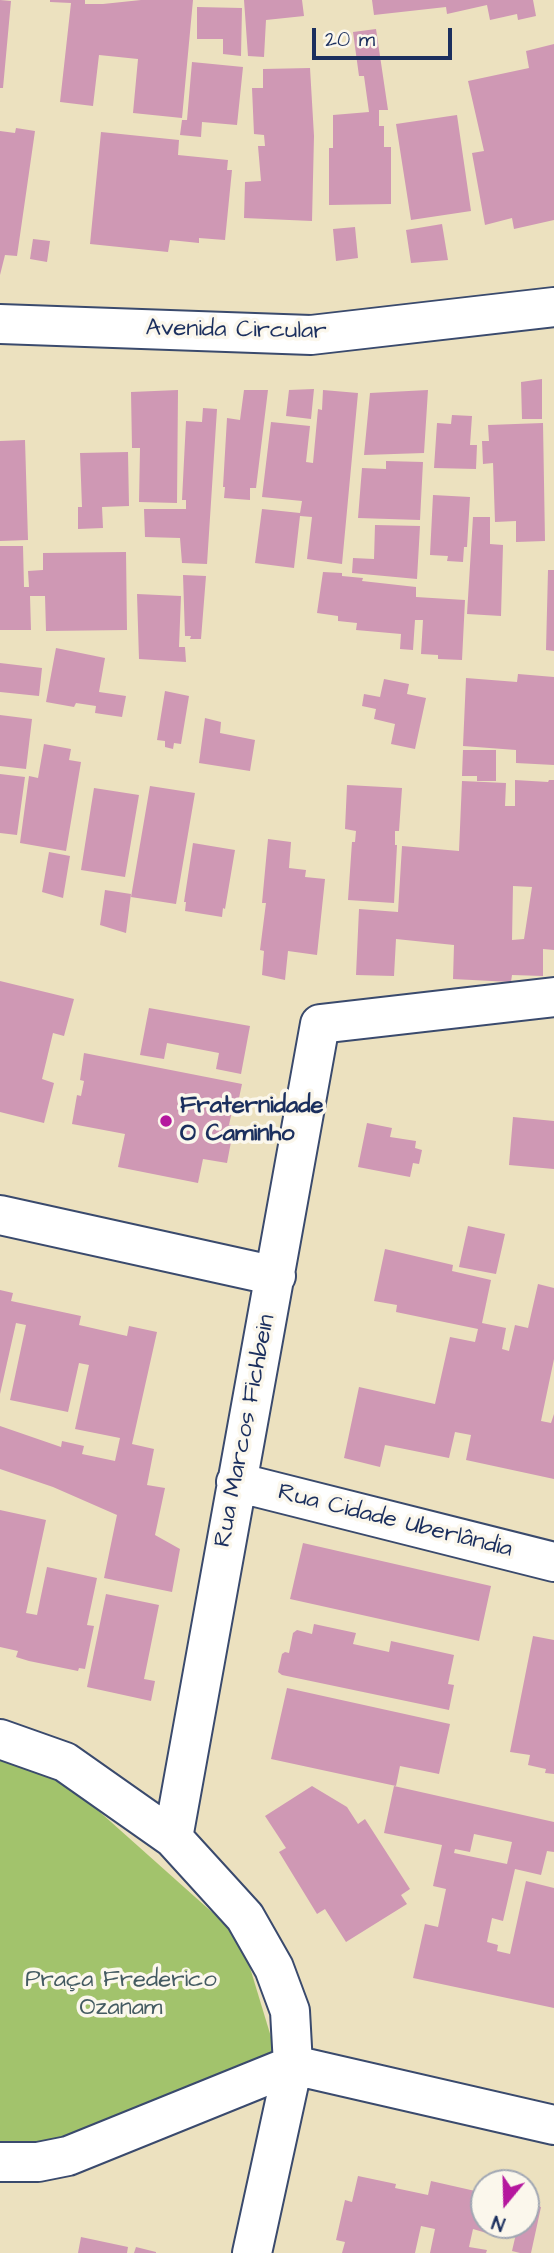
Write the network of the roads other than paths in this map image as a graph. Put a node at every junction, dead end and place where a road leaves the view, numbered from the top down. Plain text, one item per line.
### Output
1 (554, 307) edge
2 (0, 324) edge
3 (554, 997) edge
4 (0, 1215) edge
5 (276, 1276) junction
6 (236, 1482) junction
7 (554, 1562) edge
8 (0, 1739) edge
9 (173, 1838) junction
10 (293, 2065) junction
11 (554, 2125) edge
12 (0, 2162) edge
13 (252, 2253) edge

1 - 2 street, Avenida Circular
3 - 5 street, Rua Marcos Fichbein
4 - 5 street
5 - 6 street, Rua Marcos Fichbein
6 - 7 street, Rua Cidade Uberlândia
6 - 9 street, Rua Marcos Fichbein
8 - 9 street
9 - 10 street
10 - 11 street
10 - 12 street
10 - 13 street

